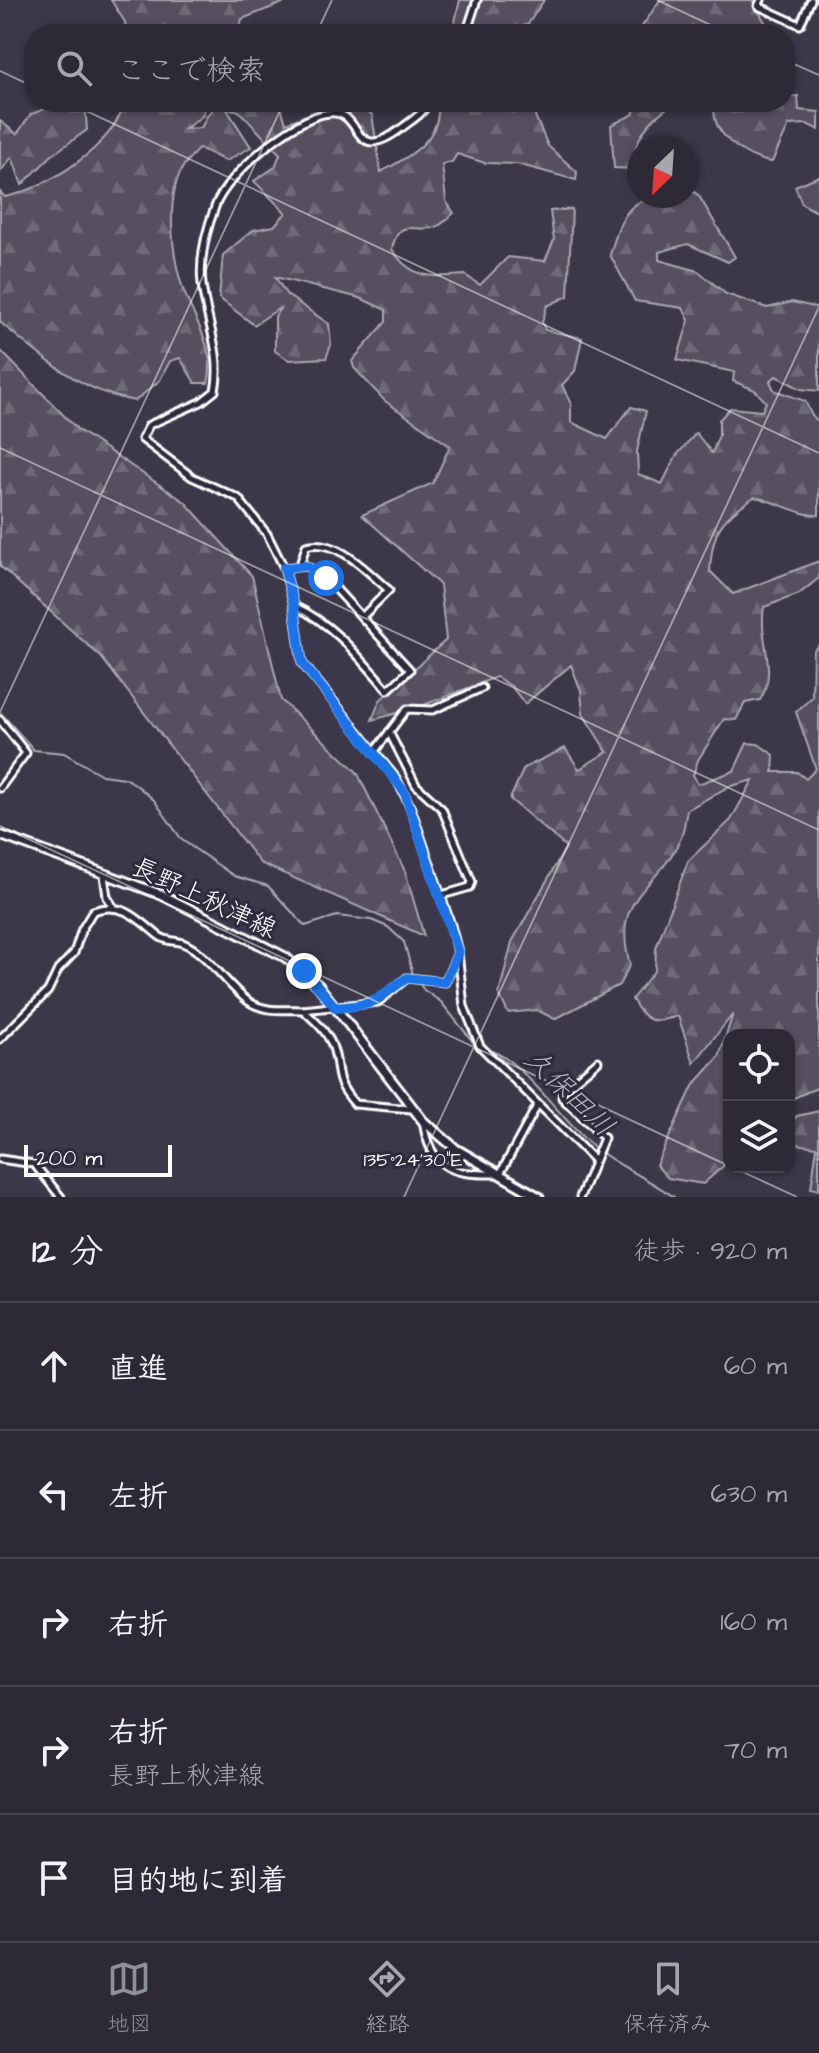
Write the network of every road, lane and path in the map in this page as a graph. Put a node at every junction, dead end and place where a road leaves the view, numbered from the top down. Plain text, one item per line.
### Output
1 (477, 0) edge
2 (761, 0) edge
3 (811, 0) edge
4 (469, 24) edge
5 (420, 112) edge
6 (300, 565) junction
7 (284, 568) junction
8 (294, 605) junction
9 (362, 617) junction
10 (482, 688) dead end
11 (0, 720) edge
12 (389, 732) junction
13 (374, 752) junction
14 (0, 788) edge
15 (0, 835) edge
16 (104, 875) junction
17 (442, 895) junction
18 (115, 909) junction
19 (458, 952) junction
20 (336, 1008) junction
21 (303, 1010) junction
22 (0, 1039) edge
23 (598, 1061) dead end
24 (537, 1106) junction
25 (411, 1109) junction
26 (423, 1121) junction
27 (0, 1159) edge
28 (594, 1160) junction
29 (500, 1174) junction
30 (61, 1197) edge
31 (538, 1197) edge
32 (580, 1197) edge

1 - 4 street
2 - 3 street
5 - 7 street
6 - 7 street
6 - 9 street
6 - 9 street
7 - 8 street
8 - 9 street
8 - 13 street
10 - 12 street
11 - 14 street
12 - 13 street
12 - 17 street
13 - 17 street
15 - 16 main road, 長野上秋津線
16 - 18 street
16 - 20 main road, 長野上秋津線
17 - 19 street
18 - 21 street
18 - 22 street
19 - 20 street
19 - 24 street
20 - 21 street
20 - 25 main road, 長野上秋津線
21 - 25 street
23 - 28 street
24 - 28 street
24 - 29 street
25 - 26 main road, 長野上秋津線
26 - 29 main road, 長野上秋津線
26 - 29 street
27 - 30 street
28 - 32 street
29 - 31 main road, 長野上秋津線

